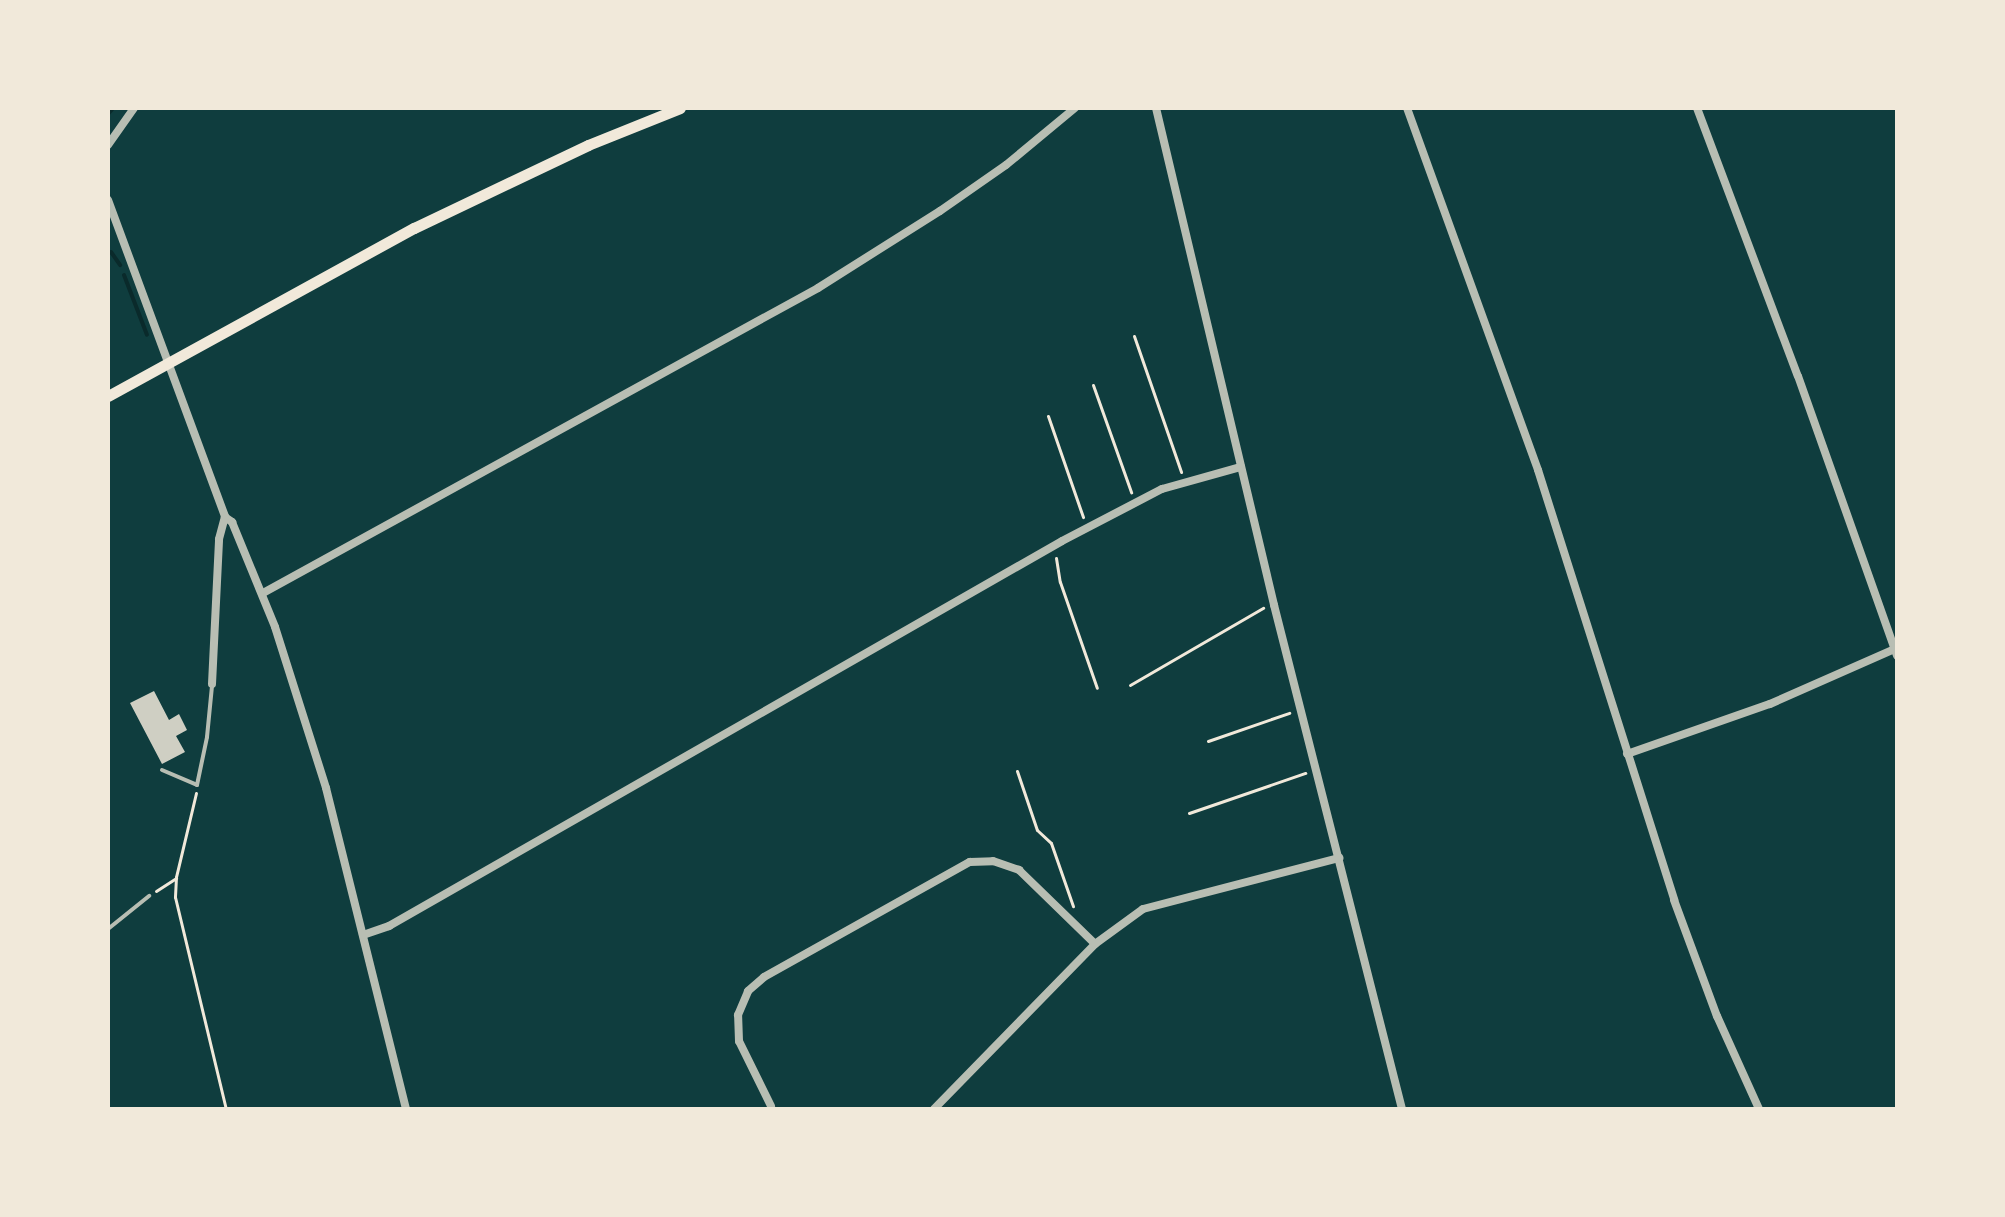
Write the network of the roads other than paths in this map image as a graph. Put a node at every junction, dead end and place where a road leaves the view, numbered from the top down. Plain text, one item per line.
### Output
1 (134, 108) edge
2 (680, 108) edge
3 (1075, 108) edge
4 (1156, 108) edge
5 (1407, 108) edge
6 (1697, 108) edge
7 (108, 145) edge
8 (108, 200) edge
9 (170, 362) junction
10 (108, 396) edge
11 (1241, 467) junction
12 (225, 517) junction
13 (263, 593) junction
14 (1896, 651) edge
15 (212, 684) joint
16 (1627, 754) junction
17 (162, 770) dead end
18 (1339, 858) junction
19 (149, 896) road end
20 (108, 929) edge
21 (363, 935) junction
22 (1095, 944) junction
23 (770, 1108) edge
24 (406, 1109) edge
25 (934, 1109) edge
26 (1402, 1109) edge
27 (1759, 1109) edge

1 - 7 street
2 - 9 main road
3 - 13 street
4 - 11 street
5 - 16 street
6 - 14 street
8 - 9 street
9 - 10 main road
9 - 12 street
11 - 18 street
11 - 21 street
12 - 13 street
12 - 15 street
13 - 21 street
14 - 16 street
15 - 17 lane
16 - 27 street
18 - 22 street
18 - 26 street
19 - 20 lane
21 - 24 street
22 - 23 street
22 - 25 street

